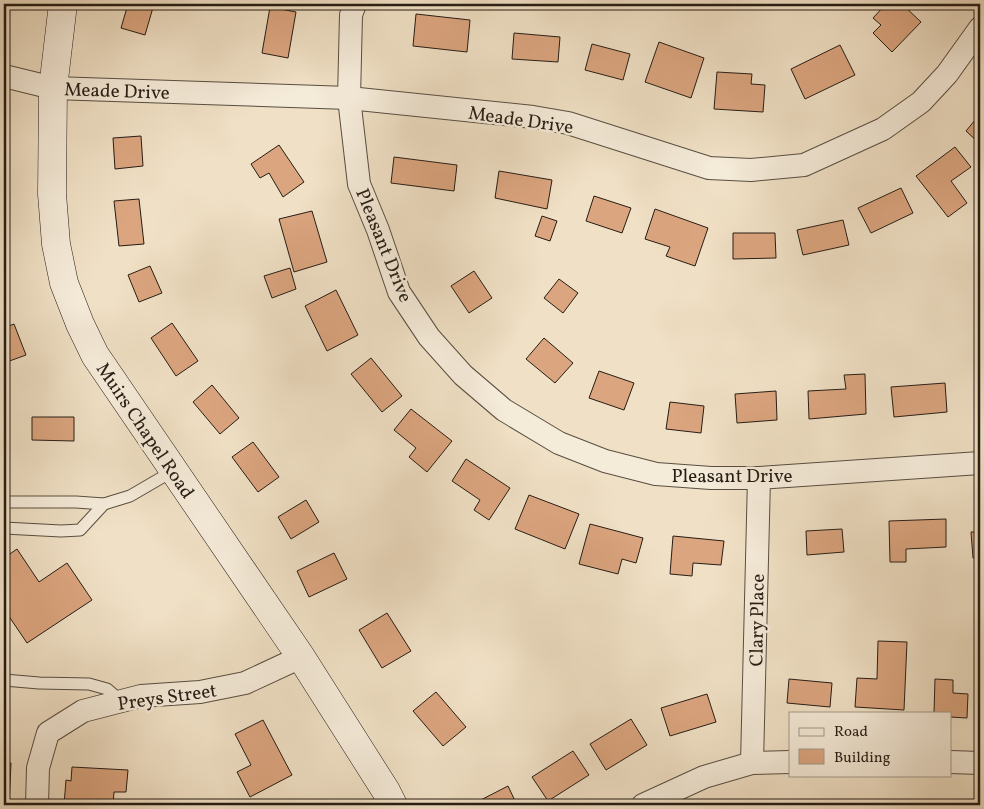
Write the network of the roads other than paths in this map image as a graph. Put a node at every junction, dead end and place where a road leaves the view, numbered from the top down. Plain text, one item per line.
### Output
1 (63, 4) edge
2 (355, 4) edge
3 (980, 28) edge
4 (4, 76) edge
5 (53, 88) junction
6 (349, 98) junction
7 (980, 463) edge
8 (173, 471) junction
9 (759, 478) junction
10 (4, 502) edge
11 (104, 504) junction
12 (4, 528) edge
13 (301, 657) junction
14 (4, 680) edge
15 (121, 701) junction
16 (789, 762) edge
17 (952, 762) edge
18 (752, 763) junction
19 (980, 763) edge
20 (37, 805) edge
21 (393, 805) edge
22 (643, 805) edge

1 - 5 main road, Muirs Chapel Road
2 - 6 street, Pleasant Drive
3 - 6 street, Meade Drive
4 - 5 street, Meade Drive
5 - 6 street, Meade Drive
5 - 8 main road, Muirs Chapel Road
6 - 9 street, Pleasant Drive
7 - 9 street, Pleasant Drive
8 - 11 lane
8 - 13 main road, Muirs Chapel Road
9 - 18 street, Clary Place
10 - 11 lane
11 - 12 lane
13 - 15 street, Preys Street
13 - 21 main road, Muirs Chapel Road
14 - 15 lane
15 - 20 street, Preys Street
16 - 18 street
17 - 19 street
18 - 22 street

